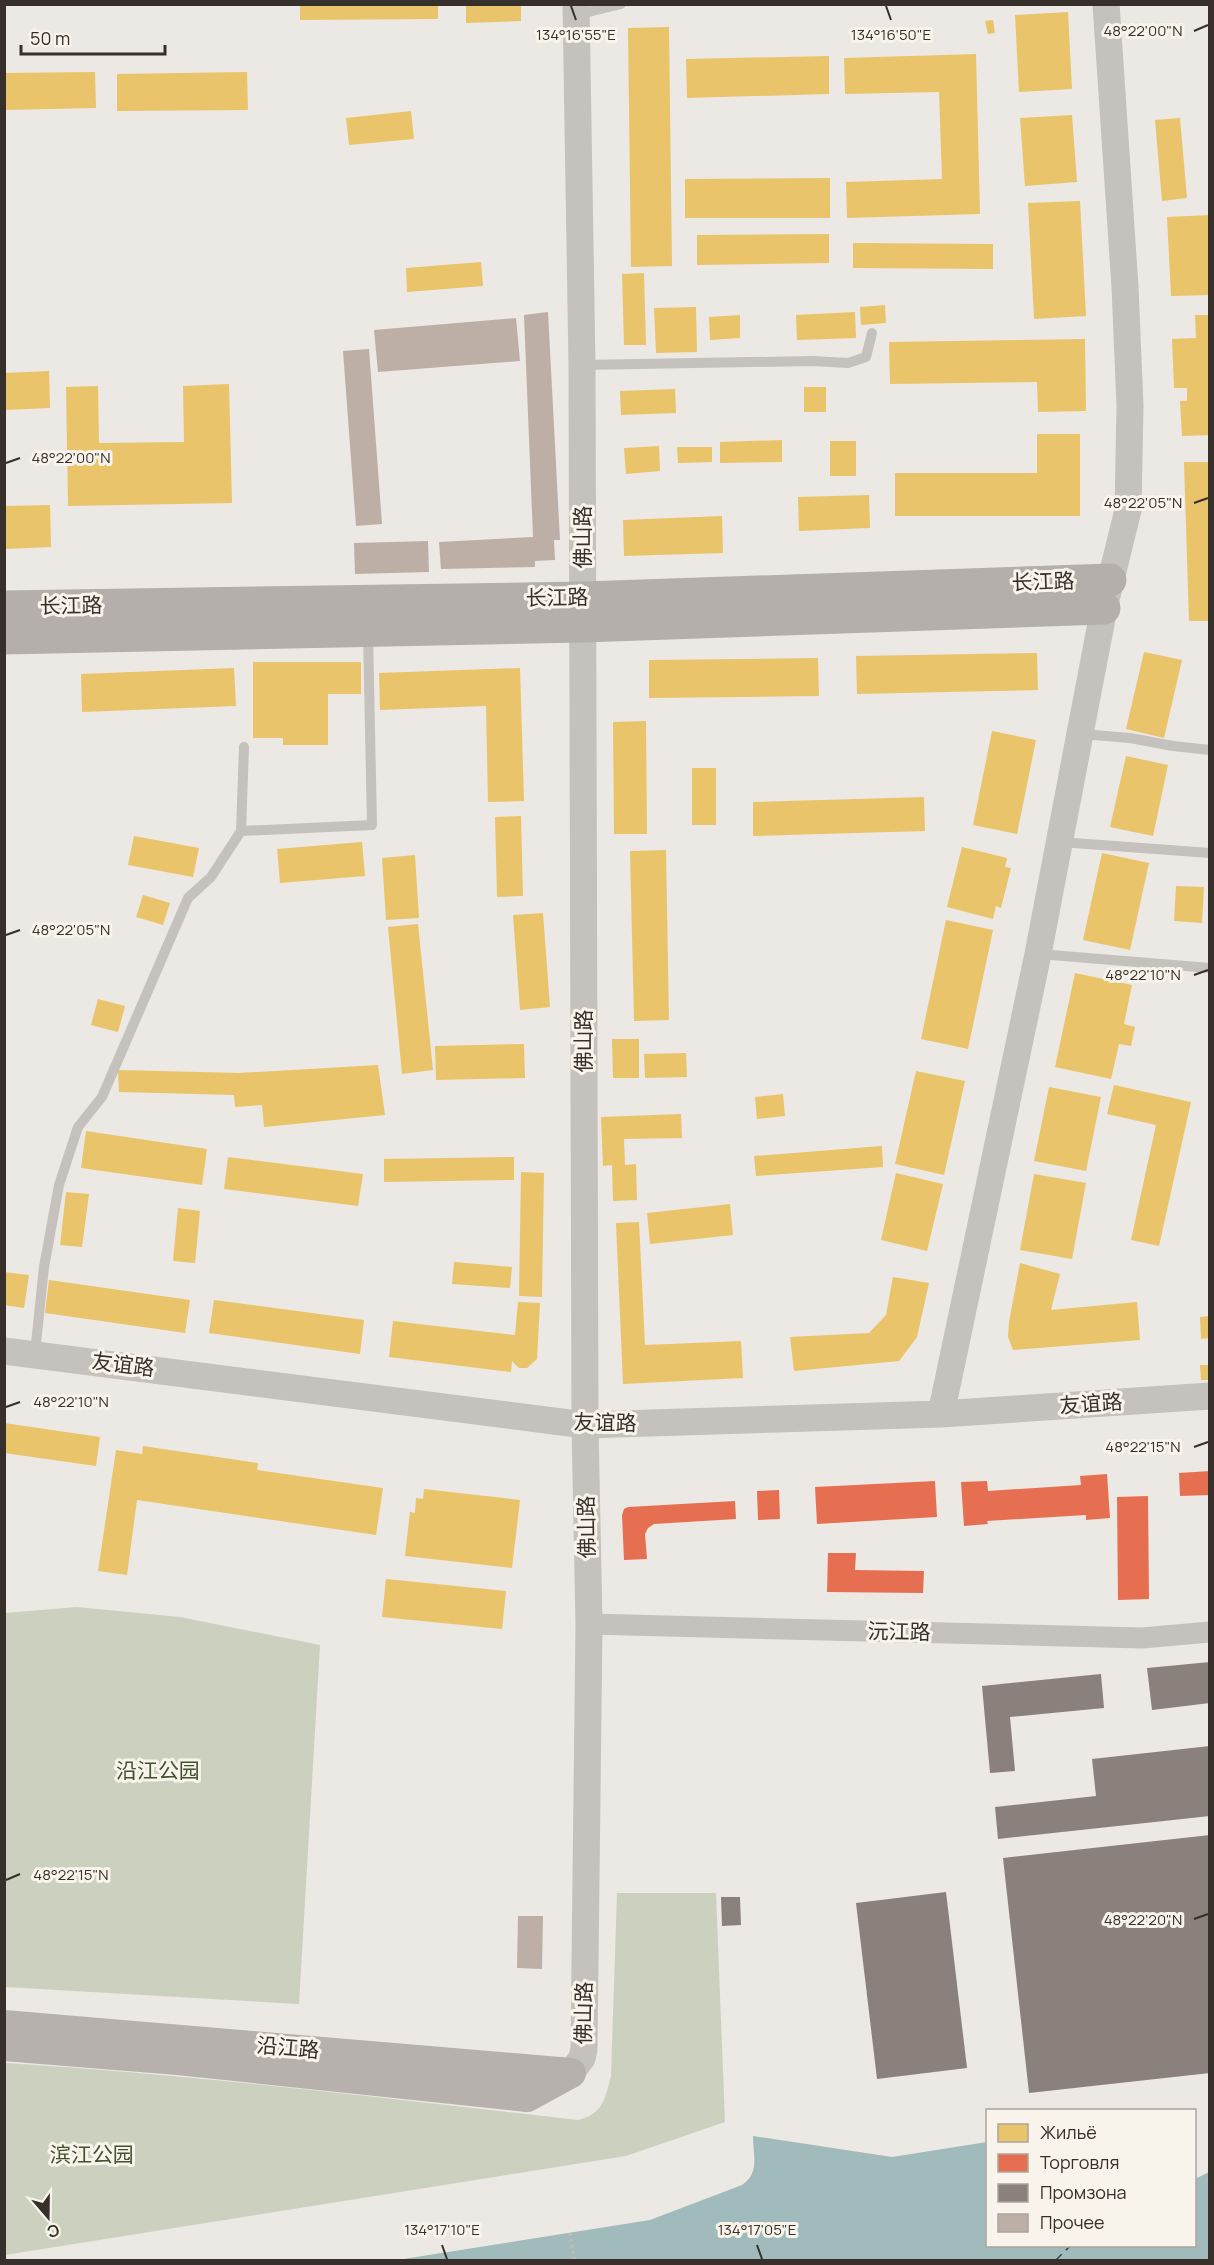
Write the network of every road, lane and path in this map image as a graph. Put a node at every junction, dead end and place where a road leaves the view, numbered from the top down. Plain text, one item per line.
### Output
1 (621, 4) edge
2 (1106, 4) edge
3 (576, 10) edge
4 (872, 333) dead end
5 (582, 365) junction
6 (1107, 594) junction
7 (4, 607) edge
8 (583, 612) junction
9 (368, 631) junction
10 (4, 638) edge
11 (1081, 734) junction
12 (244, 747) dead end
13 (1209, 750) edge
14 (241, 831) junction
15 (1059, 842) junction
16 (1209, 854) edge
17 (1038, 954) junction
18 (1209, 968) edge
19 (4, 1351) edge
20 (35, 1353) junction
21 (1209, 1396) edge
22 (941, 1414) junction
23 (585, 1425) junction
24 (589, 1624) junction
25 (1209, 1632) edge
26 (4, 2025) edge
27 (4, 2046) edge
28 (571, 2073) junction
29 (570, 2233) dead end
30 (574, 2260) edge

1 - 3 lane
2 - 6 street
3 - 5 street, 佛山路
4 - 5 lane
5 - 8 street, 佛山路
6 - 8 main road, 长江路
6 - 11 street
7 - 8 main road, 长江路
8 - 9 main road, 长江路
8 - 23 street, 佛山路
9 - 10 main road, 长江路
9 - 14 lane
11 - 13 lane
11 - 15 street
12 - 14 lane
14 - 20 lane
15 - 16 lane
15 - 17 street
17 - 18 lane
17 - 22 street
19 - 20 street, 友谊路
20 - 23 street, 友谊路
21 - 22 street, 友谊路
22 - 23 street, 友谊路
23 - 24 street, 佛山路
24 - 25 street, 沅江路
24 - 28 street, 佛山路
26 - 28 main road, 沿江路
27 - 28 main road
29 - 30 path

